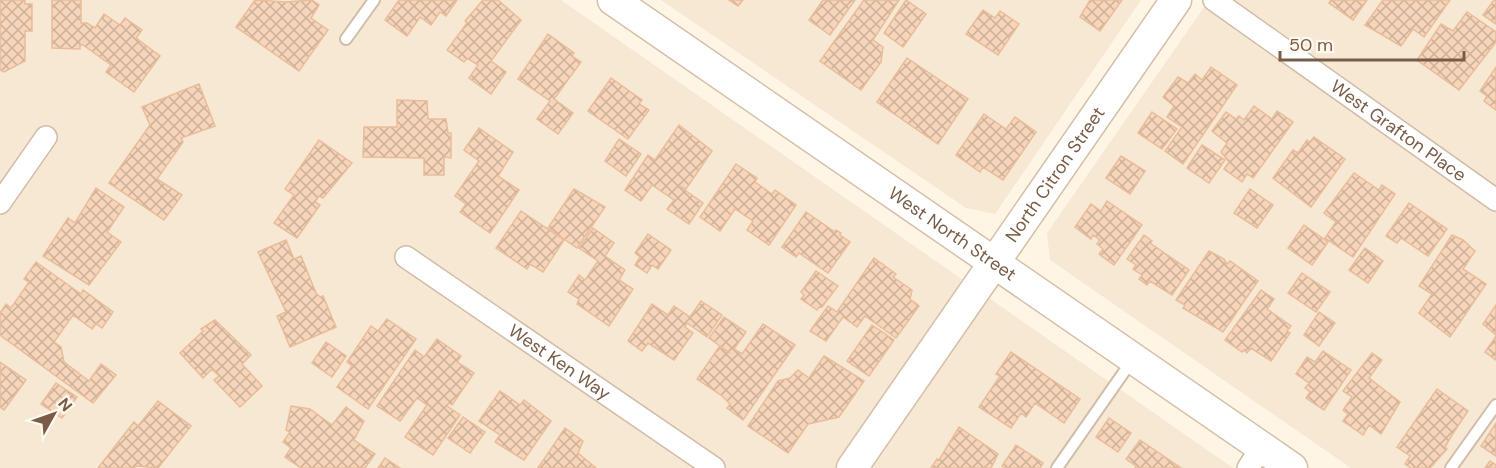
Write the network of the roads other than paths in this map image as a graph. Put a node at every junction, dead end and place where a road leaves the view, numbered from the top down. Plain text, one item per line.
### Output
1 (374, 0) edge
2 (613, 0) edge
3 (1176, 0) edge
4 (1214, 0) edge
5 (346, 39) dead end
6 (46, 137) dead end
7 (1496, 200) edge
8 (0, 203) edge
9 (406, 257) dead end
10 (994, 263) junction
11 (1133, 358) junction
12 (1496, 405) edge
13 (1255, 458) edge
14 (714, 468) edge
15 (852, 468) edge
16 (1057, 468) edge
17 (1292, 468) edge
18 (1451, 468) edge

1 - 5 lane
2 - 10 street, West North Street
3 - 10 street, North Citron Street
4 - 7 street, West Grafton Place
6 - 8 street
9 - 14 street, West Ken Way
10 - 11 street, West North Street
10 - 15 street, North Citron Street
11 - 13 street, West North Street
11 - 16 lane
12 - 18 lane
13 - 17 street, West North Street

